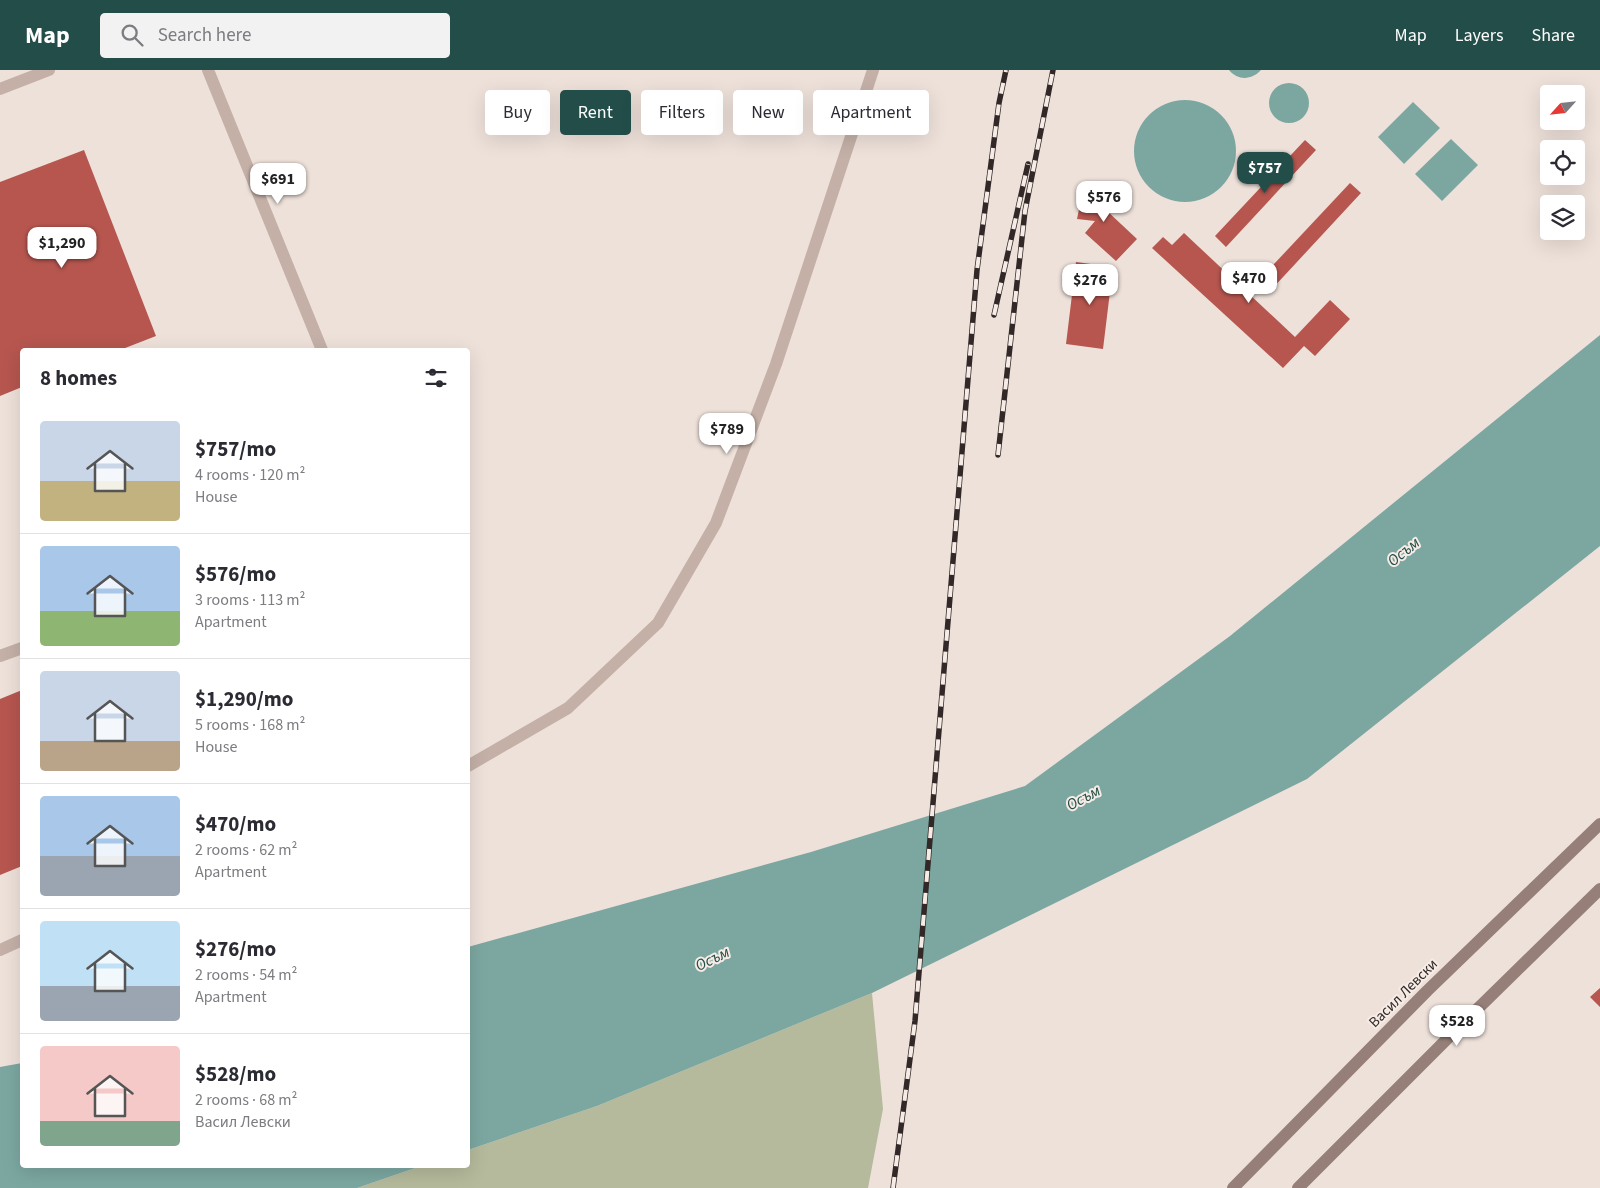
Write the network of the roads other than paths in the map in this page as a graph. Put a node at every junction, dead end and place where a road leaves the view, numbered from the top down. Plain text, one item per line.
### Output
1 (49, 70) edge
2 (208, 70) edge
3 (873, 70) edge
4 (0, 89) edge
5 (321, 348) edge
6 (20, 649) edge
7 (0, 656) edge
8 (470, 760) edge
9 (1600, 824) edge
10 (1600, 889) edge
11 (20, 941) edge
12 (0, 950) edge
13 (1233, 1188) edge
14 (1298, 1188) edge

1 - 4 street
2 - 5 street
3 - 8 street
6 - 7 street
9 - 13 main road, Васил Левски
10 - 14 main road
11 - 12 street

